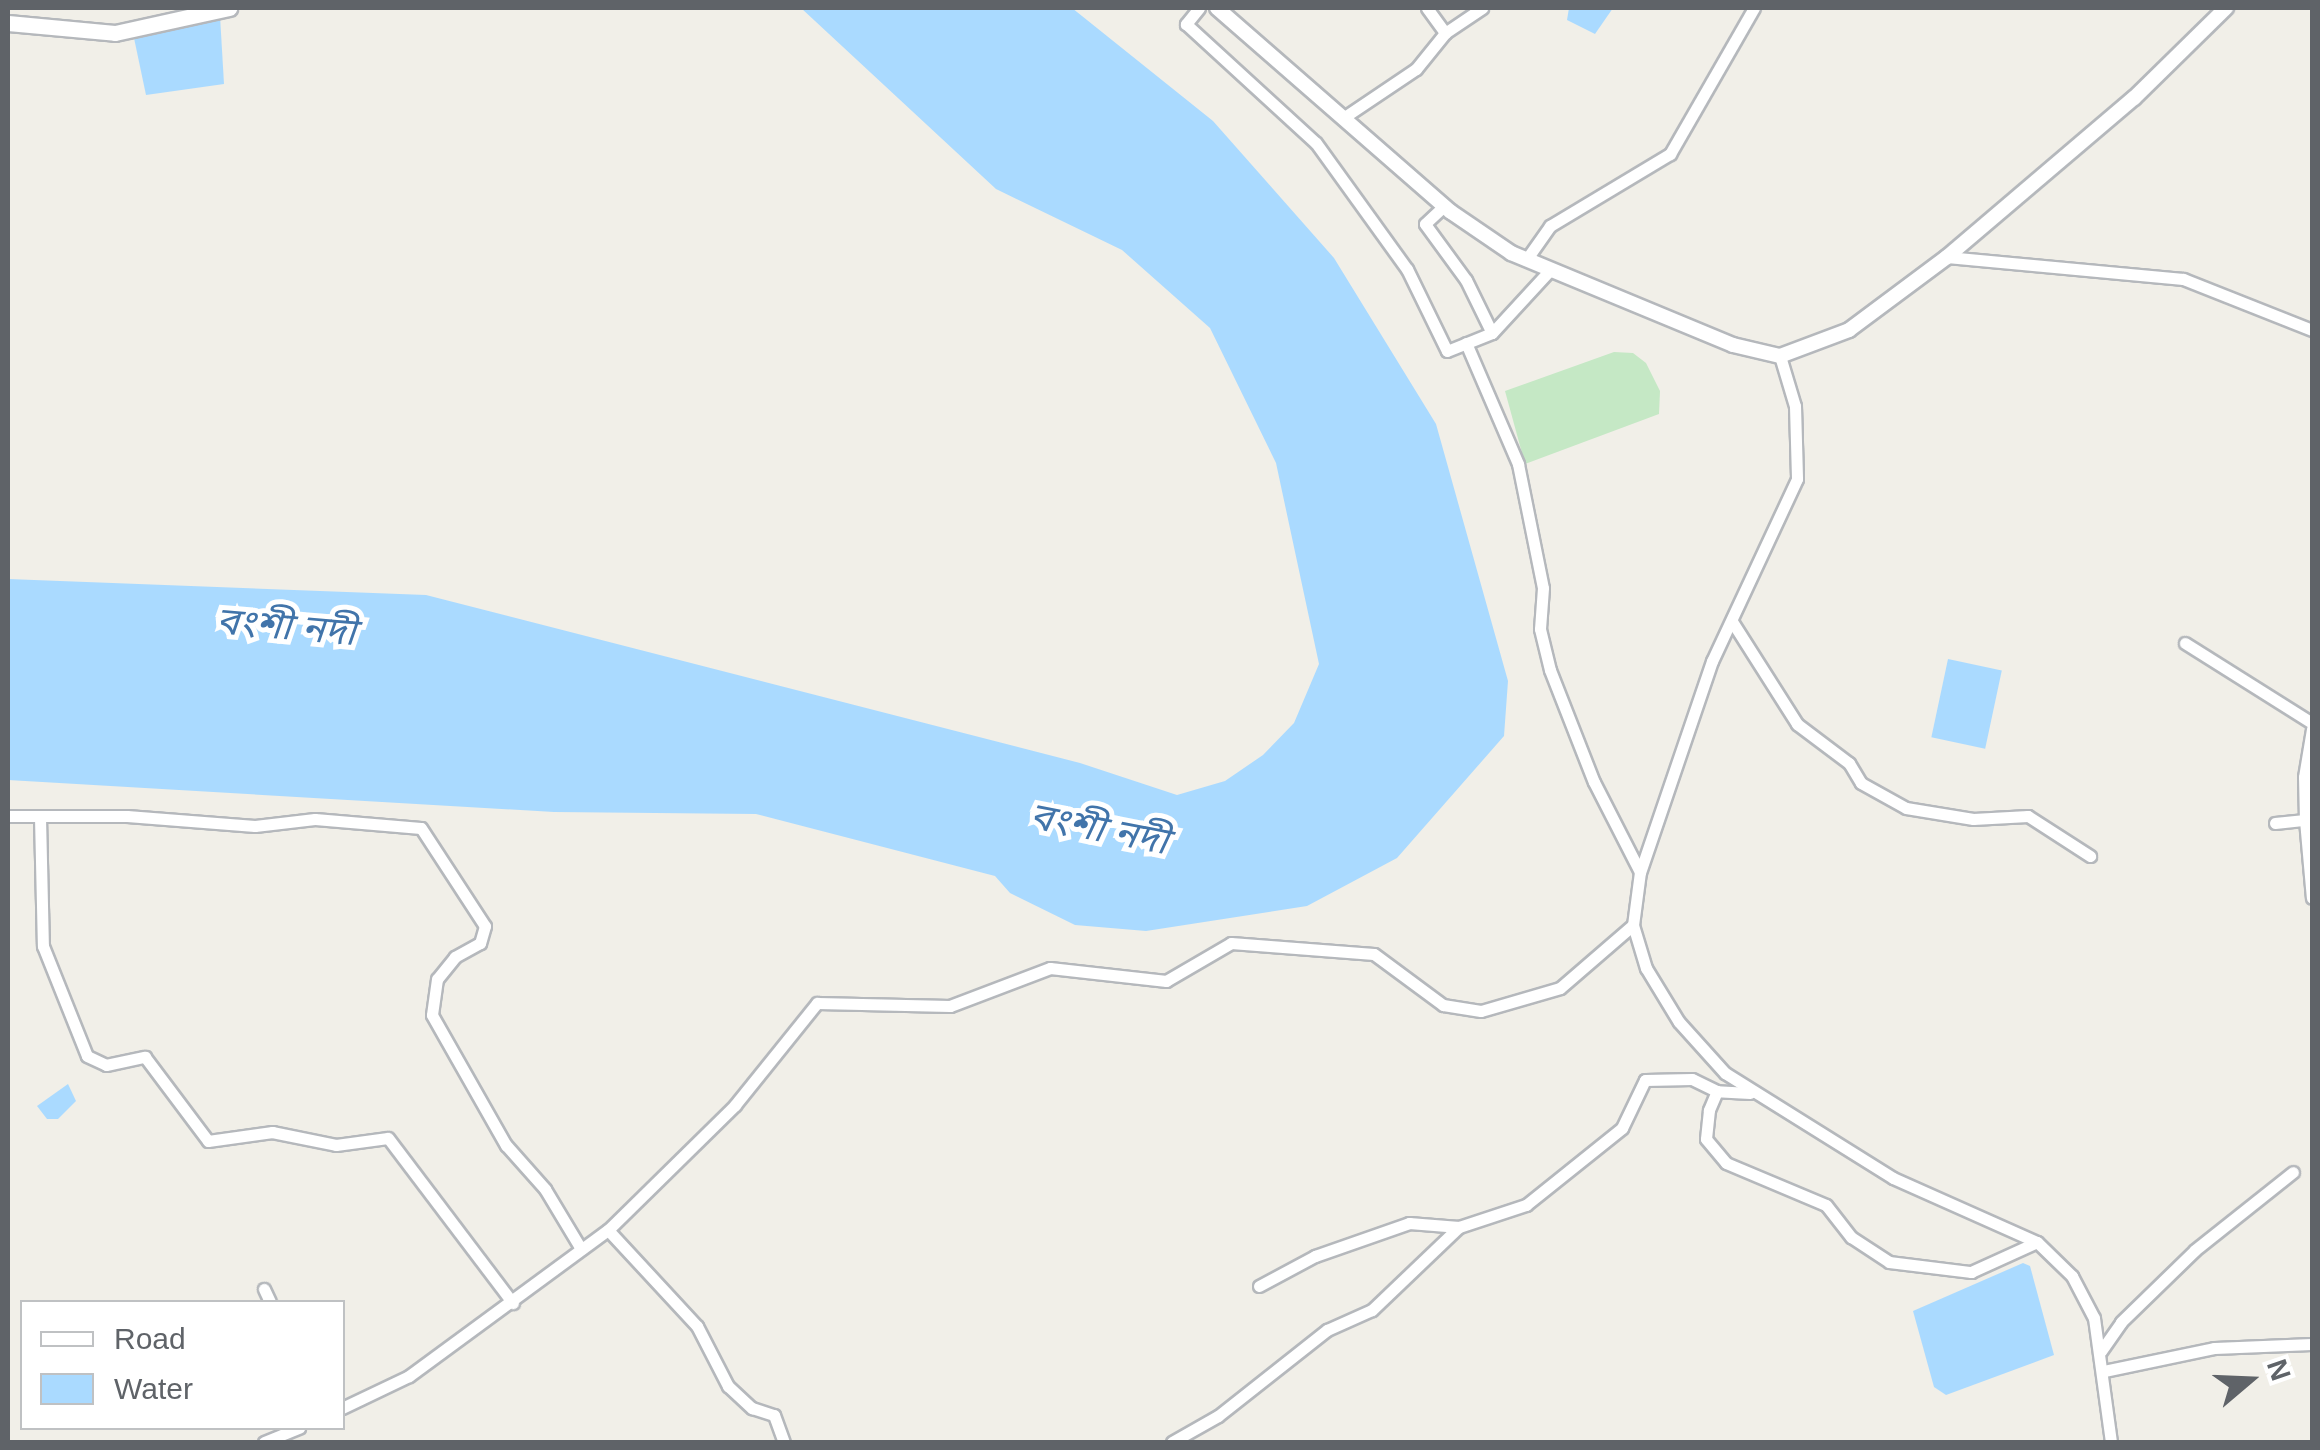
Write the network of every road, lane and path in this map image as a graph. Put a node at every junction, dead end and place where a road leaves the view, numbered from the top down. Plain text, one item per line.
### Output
1 (229, 8) edge
2 (1199, 8) edge
3 (1217, 8) edge
4 (1427, 8) edge
5 (1482, 8) edge
6 (1754, 8) edge
7 (2226, 8) edge
8 (8, 23) edge
9 (1445, 33) junction
10 (1343, 118) junction
11 (1444, 206) junction
12 (1947, 256) junction
13 (1526, 260) junction
14 (1549, 271) junction
15 (2312, 330) edge
16 (1492, 333) junction
17 (1466, 343) junction
18 (1780, 356) junction
19 (1733, 622) junction
20 (2185, 643) dead end
21 (2312, 726) edge
22 (8, 816) edge
23 (40, 817) junction
24 (2305, 820) junction
25 (2274, 823) dead end
26 (2090, 856) dead end
27 (1640, 872) junction
28 (2312, 898) edge
29 (1633, 925) junction
30 (1717, 1091) junction
31 (1752, 1093) junction
32 (2292, 1172) dead end
33 (1459, 1227) junction
34 (608, 1230) junction
35 (2037, 1242) junction
36 (582, 1249) junction
37 (1259, 1286) dead end
38 (264, 1289) dead end
39 (269, 1300) edge
40 (512, 1304) junction
41 (2312, 1344) edge
42 (2101, 1351) junction
43 (2104, 1371) junction
44 (345, 1407) edge
45 (294, 1430) edge
46 (264, 1442) edge
47 (784, 1442) edge
48 (1172, 1442) edge
49 (2111, 1442) edge

1 - 8 main road
2 - 17 street
3 - 10 street
4 - 9 street
5 - 9 street
6 - 13 street
7 - 12 street
9 - 10 street
10 - 11 street
11 - 13 street
11 - 16 street
12 - 15 street
12 - 18 street
13 - 14 street
14 - 16 street
14 - 18 street
16 - 17 street
17 - 27 street
18 - 19 street
19 - 26 street
19 - 27 street
20 - 21 street
21 - 24 street
22 - 23 street
23 - 36 street
23 - 40 street
24 - 25 street
24 - 28 street
27 - 29 street
29 - 31 street
29 - 34 street
30 - 31 street
30 - 33 street
30 - 35 street
31 - 35 street
32 - 42 street
33 - 37 street
33 - 48 street
34 - 36 street
34 - 47 street
35 - 42 street
36 - 40 street
38 - 39 street
40 - 44 street
41 - 43 street
42 - 43 street
43 - 49 street
45 - 46 street

